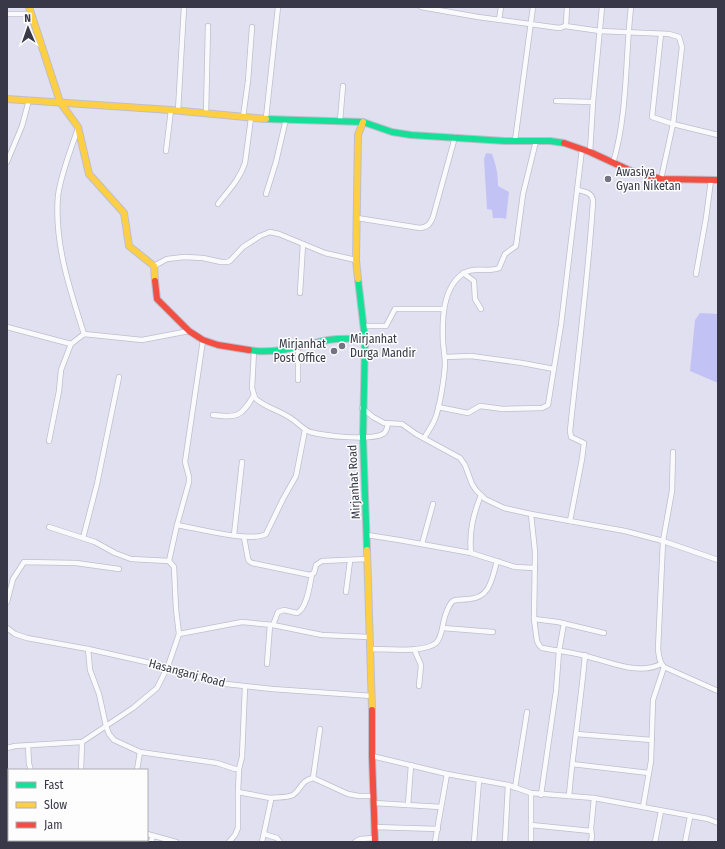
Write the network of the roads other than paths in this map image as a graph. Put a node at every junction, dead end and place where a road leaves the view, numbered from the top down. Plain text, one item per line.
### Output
1 (29, 7) edge
2 (184, 7) edge
3 (278, 7) edge
4 (421, 7) edge
5 (501, 7) edge
6 (533, 7) edge
7 (567, 7) edge
8 (602, 7) edge
9 (631, 7) edge
10 (7, 14) edge
11 (31, 14) junction
12 (499, 20) junction
13 (531, 24) junction
14 (208, 26) dead end
15 (565, 26) junction
16 (252, 27) dead end
17 (600, 31) junction
18 (628, 32) junction
19 (661, 34) junction
20 (343, 86) dead end
21 (7, 99) edge
22 (29, 100) junction
23 (556, 101) dead end
24 (60, 102) junction
25 (593, 102) junction
26 (175, 110) junction
27 (206, 113) junction
28 (243, 117) junction
29 (251, 118) junction
30 (266, 118) junction
31 (286, 119) junction
32 (340, 121) junction
33 (363, 122) junction
34 (673, 124) junction
35 (78, 127) junction
36 (718, 135) edge
37 (454, 137) junction
38 (514, 141) junction
39 (536, 141) junction
40 (582, 149) junction
41 (166, 150) dead end
42 (590, 152) junction
43 (7, 162) edge
44 (613, 163) junction
45 (661, 179) junction
46 (710, 180) junction
47 (718, 180) edge
48 (578, 190) junction
49 (266, 194) dead end
50 (218, 204) dead end
51 (357, 218) junction
52 (303, 244) junction
53 (356, 260) junction
54 (154, 266) junction
55 (463, 273) junction
56 (696, 274) dead end
57 (300, 293) dead end
58 (444, 309) junction
59 (480, 309) dead end
60 (364, 326) junction
61 (7, 327) edge
62 (189, 331) junction
63 (84, 334) junction
64 (365, 339) junction
65 (203, 340) junction
66 (71, 344) junction
67 (298, 347) junction
68 (254, 352) junction
69 (445, 357) junction
70 (554, 369) junction
71 (119, 377) dead end
72 (298, 380) dead end
73 (254, 395) junction
74 (362, 408) junction
75 (438, 408) junction
76 (213, 415) dead end
77 (388, 423) junction
78 (305, 430) junction
79 (363, 437) junction
80 (424, 438) junction
81 (49, 441) dead end
82 (673, 452) dead end
83 (242, 462) dead end
84 (481, 495) junction
85 (433, 504) dead end
86 (531, 514) junction
87 (570, 521) junction
88 (177, 524) junction
89 (49, 527) dead end
90 (234, 535) junction
91 (367, 535) junction
92 (244, 537) junction
93 (83, 538) junction
94 (663, 541) junction
95 (422, 544) junction
96 (471, 553) junction
97 (367, 559) junction
98 (718, 560) edge
99 (169, 561) junction
100 (350, 561) junction
101 (497, 561) junction
102 (535, 568) junction
103 (119, 569) dead end
104 (312, 574) junction
105 (346, 592) dead end
106 (7, 602) edge
107 (534, 619) junction
108 (564, 623) junction
109 (272, 625) junction
110 (7, 628) edge
111 (443, 628) junction
112 (493, 632) dead end
113 (604, 633) dead end
114 (179, 634) junction
115 (369, 637) junction
116 (88, 649) junction
117 (370, 649) junction
118 (414, 649) junction
119 (559, 651) junction
120 (584, 655) junction
121 (267, 664) dead end
122 (662, 666) junction
123 (168, 667) junction
124 (419, 686) dead end
125 (245, 687) junction
126 (718, 691) edge
127 (372, 696) junction
128 (527, 712) dead end
129 (106, 726) junction
130 (320, 729) dead end
131 (576, 734) junction
132 (652, 740) junction
133 (82, 742) junction
134 (28, 746) junction
135 (7, 748) edge
136 (140, 752) junction
137 (372, 756) junction
138 (572, 764) junction
139 (411, 765) junction
140 (239, 768) junction
141 (31, 769) edge
142 (81, 769) edge
143 (137, 769) edge
144 (649, 773) junction
145 (447, 774) junction
146 (313, 778) junction
147 (479, 780) junction
148 (508, 785) junction
149 (515, 788) junction
150 (238, 792) junction
151 (530, 793) junction
152 (540, 795) junction
153 (374, 796) junction
154 (569, 796) junction
155 (270, 798) junction
156 (594, 798) junction
157 (374, 803) junction
158 (408, 805) junction
159 (441, 807) junction
160 (642, 807) junction
161 (661, 811) junction
162 (690, 817) junction
163 (718, 823) edge
164 (531, 825) junction
165 (374, 827) junction
166 (438, 829) junction
167 (591, 831) junction
168 (148, 834) edge
169 (264, 834) junction
170 (153, 836) junction
171 (375, 840) edge
172 (152, 842) edge
173 (176, 842) edge
174 (229, 842) edge
175 (262, 842) edge
176 (280, 842) edge
177 (355, 842) edge
178 (435, 842) edge
179 (474, 842) edge
180 (505, 842) edge
181 (531, 842) edge
182 (591, 842) edge
183 (655, 842) edge
184 (685, 842) edge

1 - 11 main road
2 - 26 street
3 - 30 street
4 - 12 street
5 - 12 street
6 - 13 street
7 - 15 street
8 - 17 street
9 - 18 street
10 - 11 street
11 - 24 main road
12 - 13 street
13 - 15 street
13 - 38 street
14 - 27 street
15 - 17 street
16 - 28 street
17 - 18 street
17 - 25 street
18 - 19 street
18 - 44 street
19 - 34 street
19 - 34 street
20 - 32 street
21 - 22 main road
22 - 24 main road
22 - 43 street
23 - 25 street
24 - 26 main road
24 - 35 main road
25 - 42 street
26 - 27 main road
26 - 41 street
27 - 28 main road
28 - 29 main road
29 - 30 main road
29 - 50 street
30 - 31 main road
31 - 32 main road
31 - 49 street
32 - 33 main road
33 - 37 main road
33 - 51 main road, Mirjanhat Road
34 - 36 street
34 - 45 street
35 - 54 main road
35 - 63 street
37 - 38 main road
37 - 51 street
38 - 39 main road
39 - 40 main road
39 - 55 street
40 - 42 main road
40 - 48 street
42 - 44 main road
44 - 45 main road
45 - 46 main road
46 - 47 main road
46 - 56 street
48 - 70 street
48 - 87 street
51 - 53 main road, Mirjanhat Road
52 - 53 street
52 - 54 street
52 - 57 street
53 - 60 main road, Mirjanhat Road
54 - 62 main road
55 - 58 street
55 - 59 street
58 - 60 street
58 - 69 street
60 - 64 main road, Mirjanhat Road
61 - 66 street
62 - 63 street
62 - 65 main road
63 - 66 street
64 - 67 main road
64 - 74 main road, Mirjanhat Road
65 - 68 main road
65 - 88 street
66 - 81 street
67 - 68 main road
67 - 72 street
68 - 73 street
69 - 70 street
69 - 75 street
70 - 75 street
71 - 93 street
73 - 76 street
73 - 78 street
74 - 77 street
74 - 79 main road, Mirjanhat Road
75 - 80 street
77 - 79 street
77 - 80 street
78 - 79 street
78 - 92 street
79 - 91 main road, Mirjanhat Road
80 - 84 street
82 - 94 street
83 - 90 street
84 - 86 street
84 - 96 street
85 - 95 street
86 - 87 street
86 - 102 street
87 - 94 street
88 - 90 street
88 - 99 street
89 - 93 street
90 - 92 street
91 - 95 street
91 - 97 main road, Mirjanhat Road
92 - 104 street
93 - 99 street
94 - 98 street
94 - 122 street
95 - 96 street
96 - 101 street
97 - 100 street
97 - 115 main road, Mirjanhat Road
99 - 114 street
100 - 104 street
100 - 105 street
101 - 102 street
101 - 111 street
102 - 107 street
103 - 106 street
104 - 109 street
107 - 108 street
107 - 119 street
108 - 113 street
108 - 119 street
109 - 114 street
109 - 115 street
109 - 121 street
110 - 116 street, Hasanganj Road
111 - 112 street
111 - 118 street
114 - 123 street
115 - 117 main road, Mirjanhat Road
116 - 123 street, Hasanganj Road
116 - 129 street
117 - 118 street
117 - 127 main road, Mirjanhat Road
118 - 124 street
119 - 120 street
119 - 152 street
120 - 122 street
120 - 131 street
122 - 126 street
122 - 132 street
123 - 125 street, Hasanganj Road
123 - 129 street
125 - 127 street, Hasanganj Road
125 - 140 street
127 - 137 main road, Mirjanhat Road
128 - 149 street
129 - 133 street
129 - 136 street
130 - 146 street
131 - 132 street
131 - 138 street
132 - 144 street
133 - 134 street
133 - 142 street
134 - 135 street
134 - 141 street
136 - 140 street
136 - 143 street
137 - 139 street
137 - 153 main road, Mirjanhat Road
138 - 144 street
138 - 154 street
139 - 145 street
139 - 158 street
140 - 150 street
144 - 160 street
145 - 147 street
145 - 159 street
146 - 153 street
146 - 155 street
147 - 148 street
147 - 179 street
148 - 149 street
148 - 180 street
149 - 151 street
150 - 155 street
150 - 174 street
151 - 152 street
151 - 164 street
152 - 154 street
153 - 157 main road, Mirjanhat Road
154 - 156 street
155 - 169 street
156 - 160 street
156 - 167 street
157 - 158 street
157 - 165 main road, Mirjanhat Road
158 - 159 street
159 - 166 street
160 - 161 street
161 - 162 street
161 - 183 street
162 - 163 street
162 - 184 street
164 - 167 street
164 - 181 street
165 - 166 street
165 - 171 main road, Mirjanhat Road
166 - 178 street
167 - 182 street
168 - 170 street
169 - 175 street
169 - 176 street
170 - 172 street
170 - 173 street
171 - 177 street

